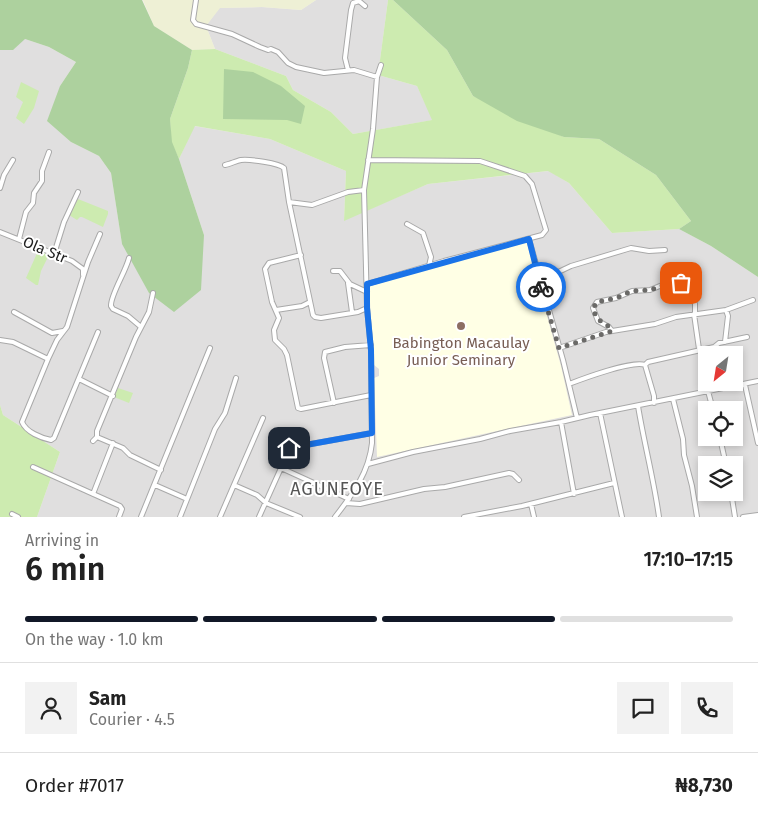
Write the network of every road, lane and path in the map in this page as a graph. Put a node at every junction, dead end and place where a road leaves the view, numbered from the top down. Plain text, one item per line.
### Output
1 (196, 0) edge
2 (365, 6) dead end
3 (381, 65) dead end
4 (348, 70) junction
5 (378, 77) junction
6 (49, 152) dead end
7 (13, 160) dead end
8 (368, 160) junction
9 (225, 165) dead end
10 (0, 188) edge
11 (364, 190) junction
12 (78, 192) dead end
13 (289, 202) junction
14 (407, 224) dead end
15 (0, 232) edge
16 (100, 234) dead end
17 (19, 239) junction
18 (529, 239) junction
19 (664, 250) dead end
20 (54, 254) junction
21 (301, 255) junction
22 (129, 258) dead end
23 (429, 266) junction
24 (334, 271) dead end
25 (83, 275) junction
26 (539, 279) junction
27 (348, 280) junction
28 (367, 284) junction
29 (367, 292) junction
30 (153, 293) dead end
31 (753, 300) dead end
32 (310, 302) junction
33 (367, 308) junction
34 (276, 310) junction
35 (726, 310) junction
36 (14, 312) dead end
37 (352, 312) junction
38 (358, 312) junction
39 (695, 314) junction
40 (368, 316) junction
41 (141, 327) junction
42 (63, 331) junction
43 (612, 331) junction
44 (98, 332) dead end
45 (746, 337) dead end
46 (0, 340) edge
47 (725, 342) junction
48 (371, 345) junction
49 (699, 346) edge
50 (715, 346) edge
51 (210, 348) dead end
52 (559, 348) junction
53 (698, 349) edge
54 (48, 359) junction
55 (645, 365) junction
56 (236, 378) dead end
57 (79, 379) junction
58 (758, 381) edge
59 (569, 384) junction
60 (745, 385) joint
61 (712, 391) edge
62 (708, 392) junction
63 (371, 395) junction
64 (113, 396) junction
65 (673, 399) junction
66 (710, 401) edge
67 (334, 403) junction
68 (654, 403) junction
69 (638, 406) junction
70 (600, 413) junction
71 (263, 418) dead end
72 (577, 418) junction
73 (756, 420) edge
74 (561, 422) junction
75 (372, 433) junction
76 (97, 437) junction
77 (93, 441) dead end
78 (758, 443) edge
79 (113, 444) junction
80 (289, 448) dead end
81 (368, 464) junction
82 (33, 467) dead end
83 (161, 470) junction
84 (519, 480) dead end
85 (614, 483) junction
86 (155, 485) junction
87 (234, 485) junction
88 (93, 494) junction
89 (574, 494) junction
90 (187, 499) junction
91 (347, 501) junction
92 (732, 501) edge
93 (266, 503) junction
94 (531, 504) junction
95 (12, 514) dead end
96 (758, 515) edge
97 (18, 517) edge
98 (119, 517) edge
99 (141, 517) edge
100 (180, 517) edge
101 (220, 517) edge
102 (260, 517) edge
103 (300, 517) edge
104 (335, 517) edge
105 (464, 517) edge
106 (534, 517) edge
107 (622, 517) edge
108 (659, 517) edge
109 (697, 517) edge
110 (735, 517) edge
111 (743, 517) edge

1 - 4 street
2 - 4 street
3 - 5 street
4 - 5 street
5 - 8 street
6 - 17 street
7 - 10 street
8 - 11 street
8 - 18 street
9 - 13 street
11 - 13 street
11 - 28 street
12 - 20 street
13 - 21 street
14 - 23 street
15 - 17 street, Ola Str
16 - 25 street
17 - 20 street, Ola Str
18 - 23 street
18 - 26 street
19 - 26 street
20 - 25 street, Ola Str
21 - 32 street
21 - 34 street
22 - 41 street
23 - 28 street
24 - 27 street
25 - 42 street
26 - 52 street
27 - 29 street
27 - 37 street
28 - 29 street
29 - 33 street
30 - 41 street
31 - 35 street
32 - 34 street
32 - 37 street
33 - 38 street
33 - 40 street
34 - 67 street
35 - 39 street
35 - 47 street
36 - 42 street
37 - 38 street
38 - 40 street
39 - 43 street
39 - 43 street
39 - 49 street
40 - 48 street
41 - 64 street
42 - 54 street
43 - 52 street
44 - 57 street
45 - 47 street
46 - 54 street
47 - 50 street
48 - 63 street
48 - 67 street
51 - 83 street
52 - 59 street
53 - 55 street
54 - 57 street
55 - 59 street
55 - 68 street
56 - 90 street
57 - 64 street
58 - 60 street
59 - 72 street
60 - 73 street
61 - 62 street
62 - 65 street
62 - 66 street
63 - 67 street
63 - 75 street
64 - 76 street
65 - 68 street
65 - 109 street
68 - 69 street
69 - 70 street
69 - 108 street
70 - 72 street
70 - 85 street
71 - 87 street
72 - 74 street
73 - 78 street
74 - 81 street
74 - 89 street
75 - 80 street
75 - 81 street
76 - 77 street
76 - 79 street
79 - 83 street
79 - 88 street
81 - 91 street
82 - 88 street
83 - 86 street
84 - 91 street
85 - 89 street
85 - 107 street
86 - 90 street
86 - 99 street
87 - 93 street
87 - 101 street
88 - 98 street
89 - 94 street
90 - 100 street
91 - 93 street
91 - 104 street
92 - 110 street
93 - 102 street
93 - 103 street
94 - 105 street
94 - 106 street
95 - 97 street
96 - 111 street

